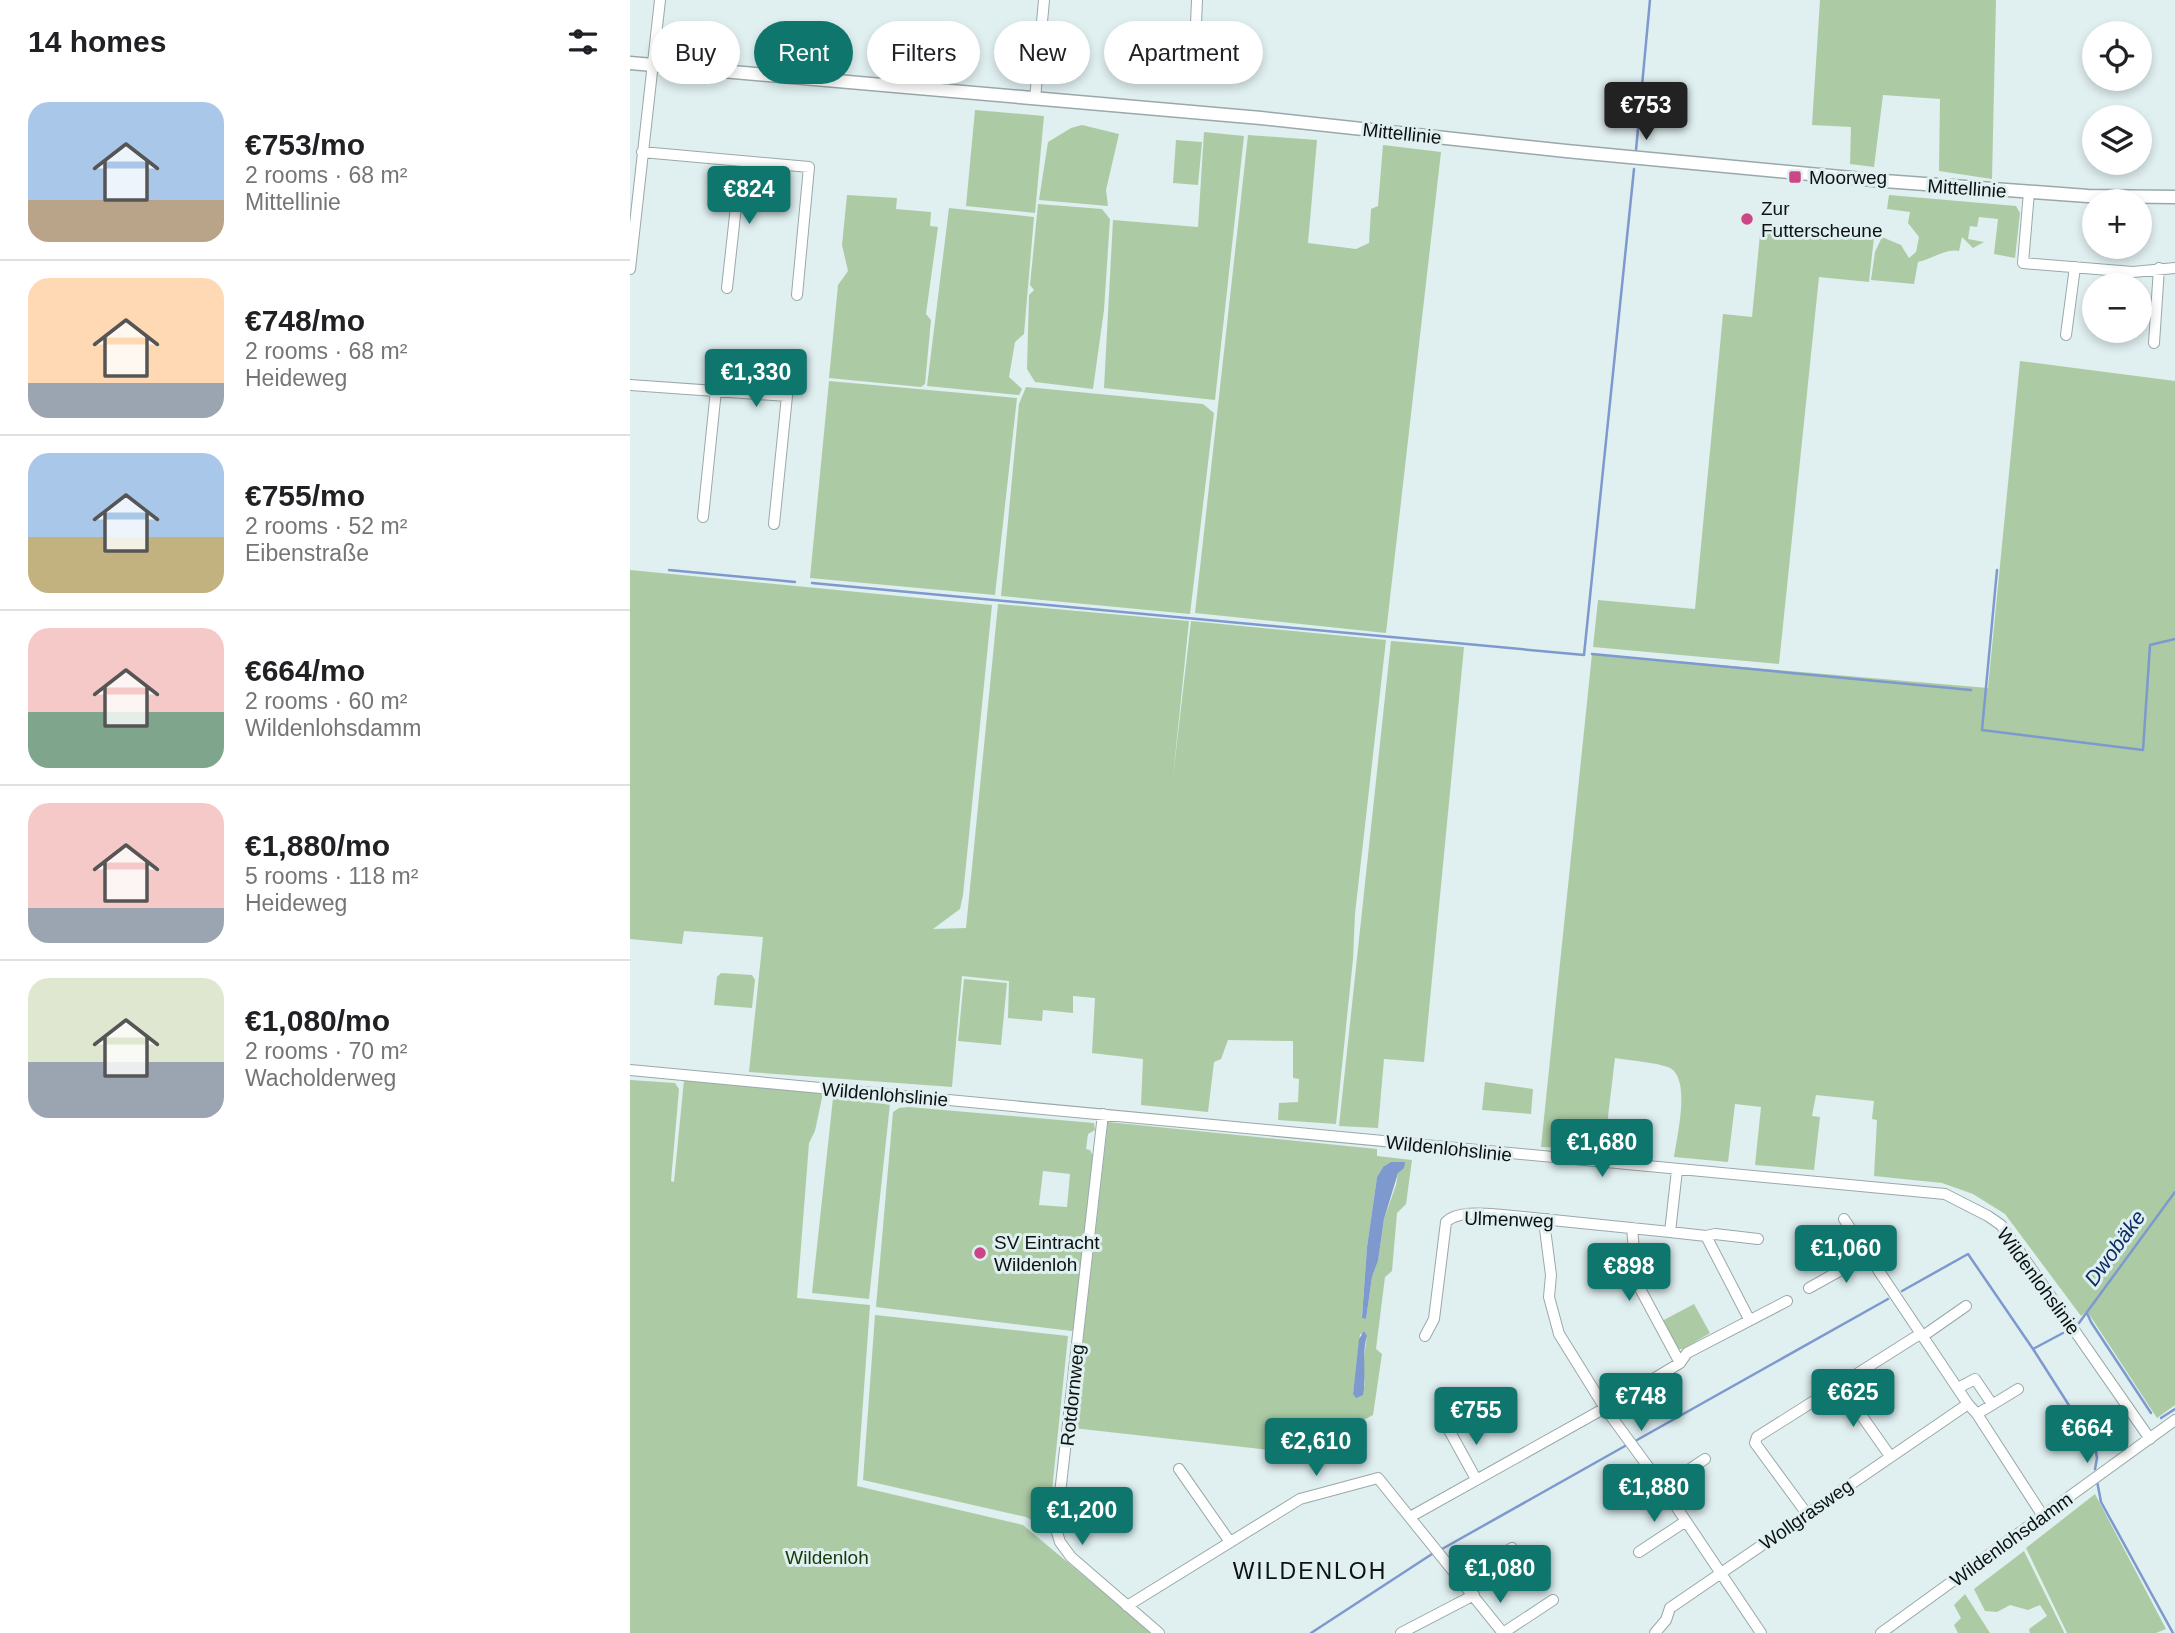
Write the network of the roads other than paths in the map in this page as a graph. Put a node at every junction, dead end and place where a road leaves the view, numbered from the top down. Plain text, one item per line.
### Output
1 (660, 0) edge
2 (1044, 0) edge
3 (1197, 0) edge
4 (658, 21) edge
5 (1196, 21) edge
6 (630, 63) edge
7 (651, 65) edge
8 (740, 73) edge
9 (651, 81) edge
10 (1035, 99) junction
11 (642, 152) junction
12 (740, 161) junction
13 (635, 172) edge
14 (2029, 192) junction
15 (2175, 197) edge
16 (2075, 267) junction
17 (2159, 268) junction
18 (2175, 268) edge
19 (630, 269) edge
20 (727, 288) dead end
21 (797, 295) dead end
22 (2066, 335) dead end
23 (2154, 343) dead end
24 (630, 385) edge
25 (716, 390) junction
26 (703, 517) dead end
27 (774, 524) dead end
28 (630, 1070) edge
29 (1103, 1114) junction
30 (1678, 1170) junction
31 (1547, 1219) junction
32 (1844, 1219) dead end
33 (1632, 1228) junction
34 (1670, 1232) junction
35 (1706, 1236) junction
36 (1758, 1239) dead end
37 (1868, 1255) junction
38 (1809, 1288) dead end
39 (1787, 1301) dead end
40 (1966, 1306) dead end
41 (1749, 1319) junction
42 (1922, 1335) junction
43 (1425, 1336) dead end
44 (1680, 1363) junction
45 (1840, 1385) junction
46 (1958, 1388) junction
47 (2018, 1389) dead end
48 (1968, 1404) junction
49 (1992, 1404) junction
50 (1605, 1408) junction
51 (1977, 1414) junction
52 (2175, 1420) edge
53 (1450, 1430) dead end
54 (2150, 1438) junction
55 (1890, 1455) junction
56 (1705, 1460) dead end
57 (1179, 1469) dead end
58 (1651, 1472) junction
59 (1476, 1479) junction
60 (1663, 1487) junction
61 (1610, 1500) dead end
62 (1807, 1514) junction
63 (2043, 1516) junction
64 (1410, 1517) junction
65 (1686, 1521) junction
66 (1230, 1542) junction
67 (1512, 1548) dead end
68 (1639, 1552) dead end
69 (1720, 1574) junction
70 (1462, 1581) junction
71 (1474, 1595) junction
72 (1553, 1600) dead end
73 (1127, 1606) junction
74 (1158, 1633) edge
75 (1401, 1633) edge
76 (1503, 1633) edge
77 (1655, 1633) edge
78 (1761, 1633) edge
79 (1881, 1633) edge

1 - 4 street
2 - 10 street
3 - 5 street
6 - 7 street, Mittellinie
8 - 10 street, Mittellinie
9 - 11 street
10 - 14 street, Mittellinie
11 - 12 street
11 - 13 street
12 - 20 street
12 - 21 street
13 - 19 street
14 - 15 street, Mittellinie
14 - 16 street
16 - 17 street
16 - 22 street
17 - 18 street
17 - 23 street
24 - 25 street
25 - 26 street
25 - 27 street
28 - 29 street, Wildenlohslinie
29 - 30 street, Wildenlohslinie
29 - 73 street, Rotdornweg
30 - 34 street
30 - 54 street, Wildenlohslinie
31 - 33 street, Ulmenweg
31 - 43 street, Ulmenweg
31 - 50 street
32 - 37 street
33 - 34 street, Ulmenweg
33 - 44 street
34 - 35 street, Ulmenweg
35 - 36 street, Ulmenweg
35 - 41 street
37 - 38 street
37 - 42 street
39 - 41 street
40 - 42 street
41 - 44 street
42 - 45 street
42 - 46 street
44 - 50 street
45 - 55 street
45 - 62 street
46 - 48 street
46 - 49 street
47 - 49 street
48 - 51 street
48 - 55 street, Wollgrasweg
49 - 51 street
50 - 58 street
50 - 59 street
51 - 63 street
52 - 54 street, Wildenlohsdamm
53 - 59 street
54 - 63 street, Wildenlohsdamm
55 - 62 street, Wollgrasweg
56 - 60 street
57 - 66 street
58 - 60 street
58 - 61 street
59 - 64 street
60 - 65 street
62 - 69 street, Wollgrasweg
63 - 79 street, Wildenlohsdamm
64 - 66 street
64 - 70 street
65 - 68 street
65 - 69 street
66 - 73 street
67 - 70 street
69 - 77 street, Wollgrasweg
69 - 78 street
70 - 71 street
71 - 75 street
71 - 76 street
72 - 76 street
73 - 74 street, Rotdornweg

